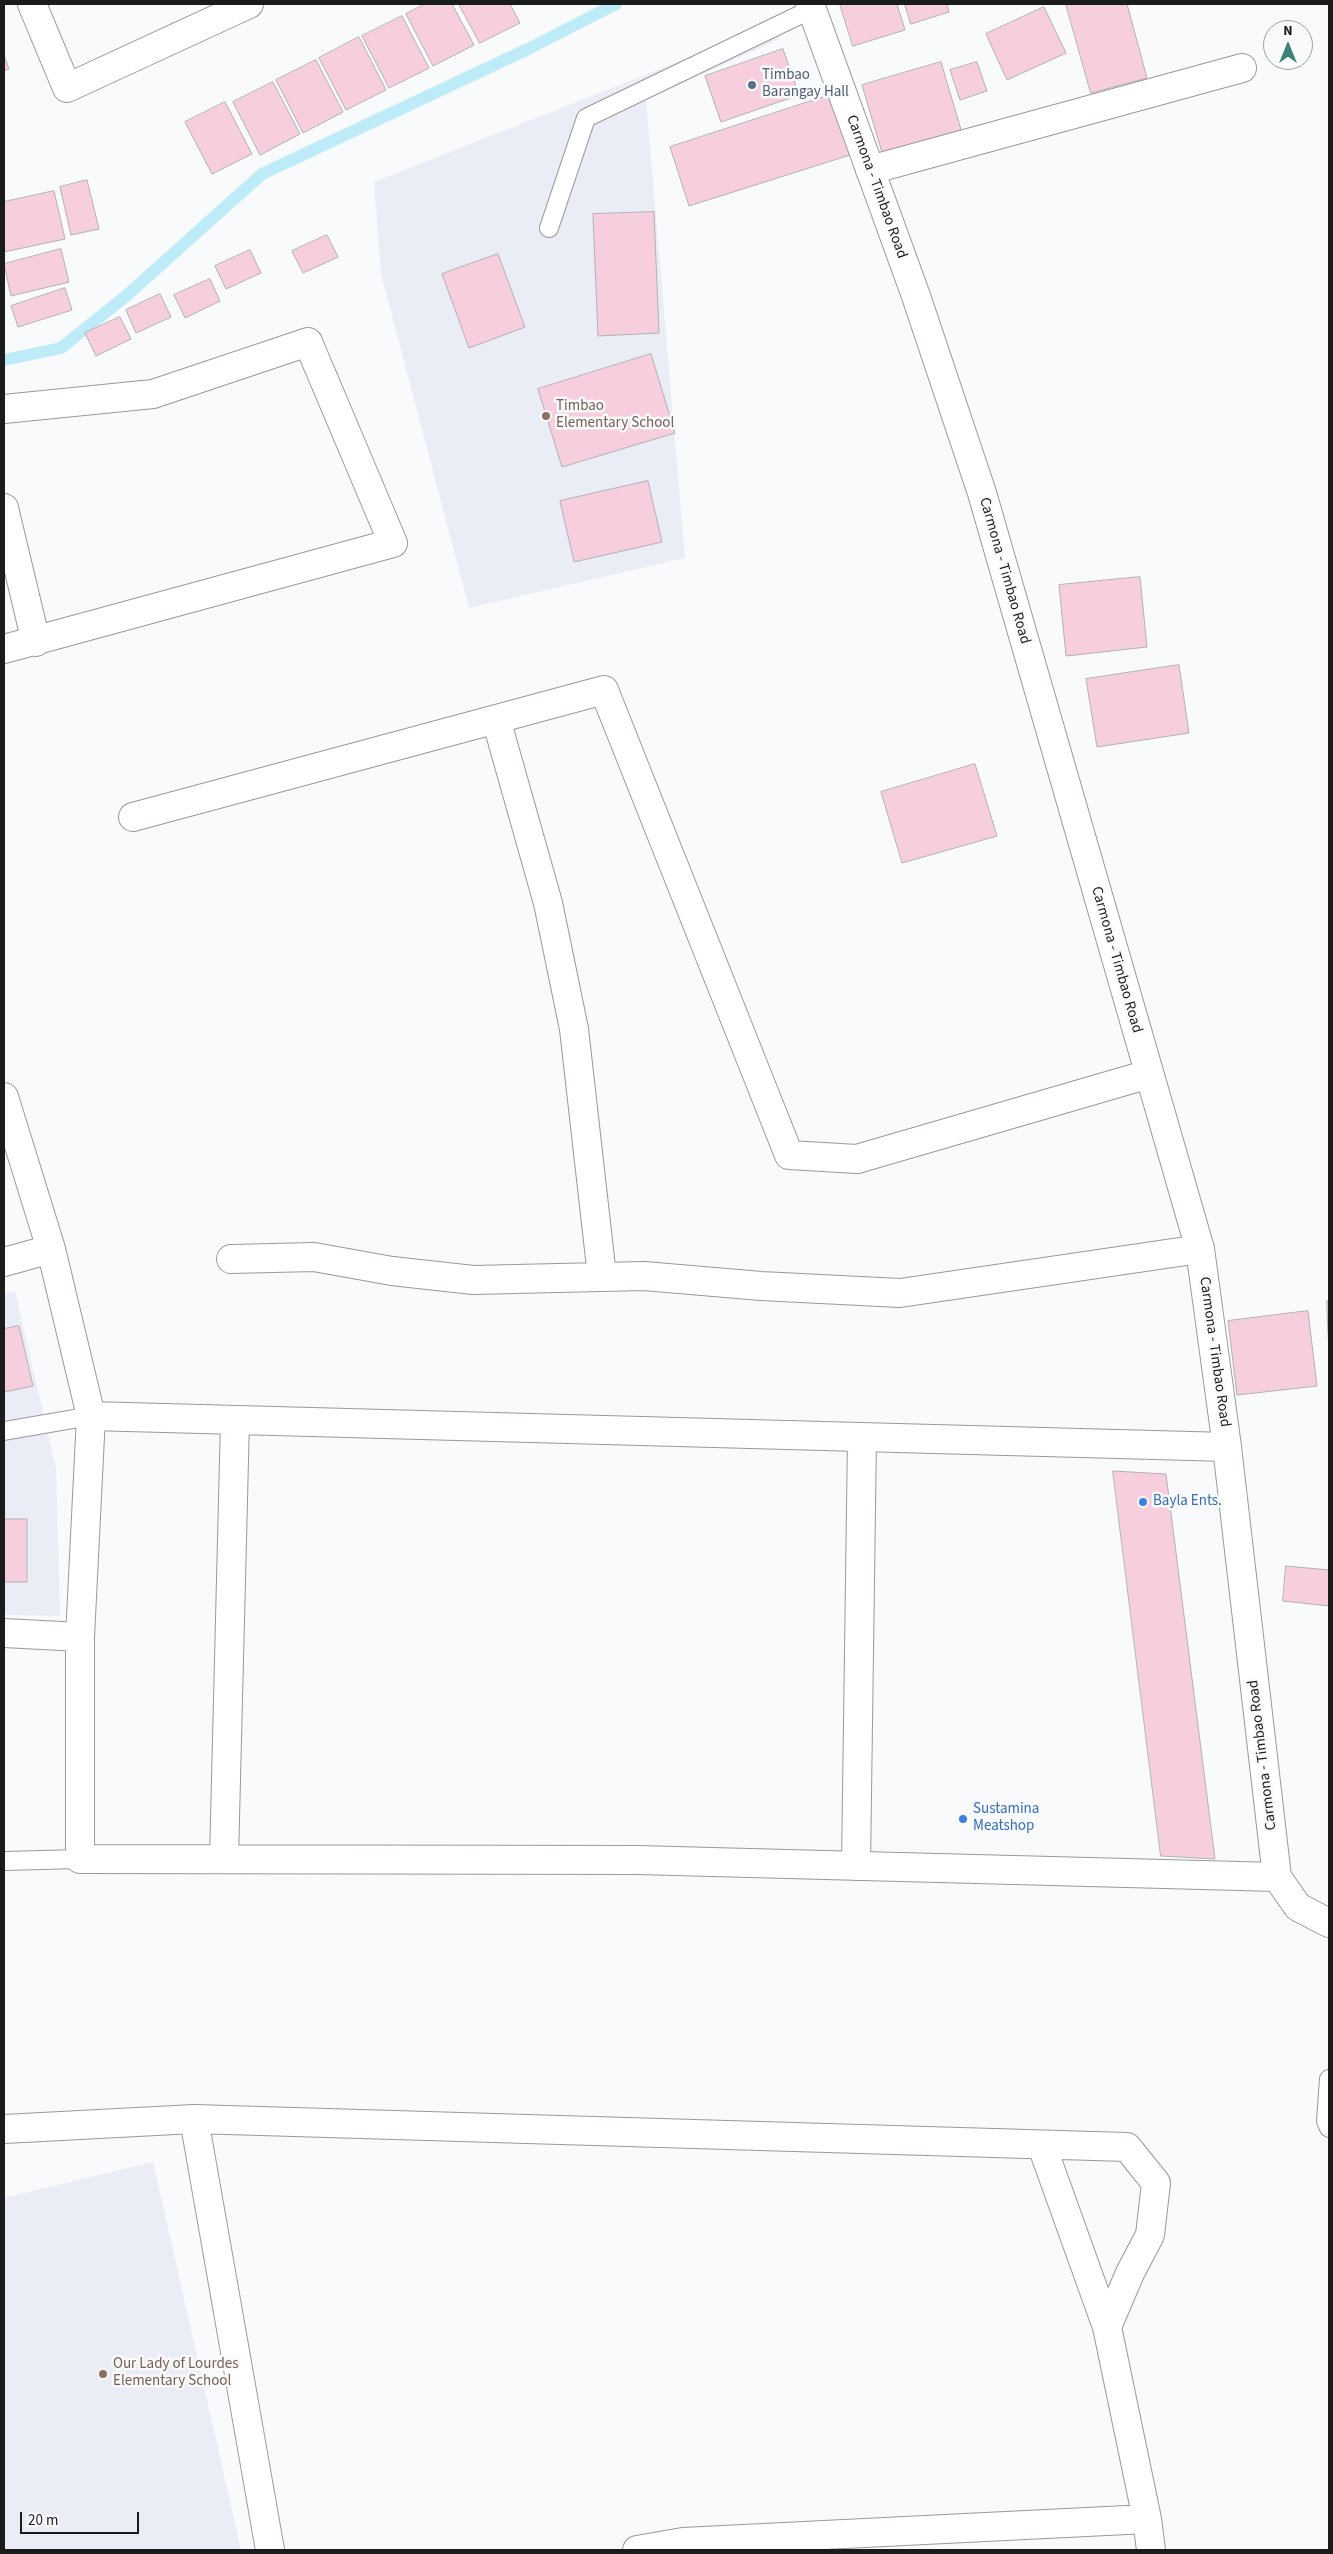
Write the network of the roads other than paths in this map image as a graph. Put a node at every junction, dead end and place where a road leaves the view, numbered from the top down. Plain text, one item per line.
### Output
1 (32, 4) edge
2 (249, 4) edge
3 (811, 6) edge
4 (1242, 68) dead end
5 (870, 170) junction
6 (549, 228) dead end
7 (4, 409) edge
8 (4, 508) edge
9 (9, 544) edge
10 (36, 642) junction
11 (4, 649) edge
12 (496, 719) junction
13 (133, 817) dead end
14 (1149, 1074) junction
15 (4, 1097) edge
16 (51, 1249) junction
17 (1200, 1249) junction
18 (231, 1259) dead end
19 (4, 1262) edge
20 (602, 1276) junction
21 (91, 1416) junction
22 (235, 1420) junction
23 (4, 1431) edge
24 (862, 1437) junction
25 (1227, 1447) junction
26 (4, 1633) edge
27 (80, 1637) junction
28 (80, 1859) junction
29 (224, 1859) junction
30 (4, 1861) edge
31 (856, 1866) junction
32 (1277, 1877) junction
33 (1329, 1923) edge
34 (1329, 2078) edge
35 (194, 2120) junction
36 (1329, 2128) edge
37 (4, 2129) edge
38 (1042, 2146) junction
39 (1108, 2327) junction
40 (1147, 2519) junction
41 (270, 2550) edge
42 (637, 2550) edge
43 (1151, 2550) edge

1 - 2 street
3 - 5 street, Carmona - Timbao Road
3 - 6 lane
4 - 5 street
5 - 14 street, Carmona - Timbao Road
7 - 10 street
8 - 9 street
9 - 10 street
10 - 11 street
12 - 13 street
12 - 14 street
12 - 20 street
14 - 17 street, Carmona - Timbao Road
15 - 16 street
16 - 19 street
16 - 21 street
17 - 20 street
17 - 25 street, Carmona - Timbao Road
18 - 20 street
21 - 22 street
21 - 23 lane
21 - 27 street
22 - 24 street
22 - 29 street
24 - 25 street
24 - 31 street
25 - 32 street, Carmona - Timbao Road
26 - 27 street
27 - 28 street
28 - 29 street
28 - 30 lane
29 - 31 street
31 - 32 street
32 - 33 street, Carmona - Timbao Road
34 - 36 lane
35 - 37 street
35 - 38 street
35 - 41 street
38 - 39 street
38 - 39 street
39 - 40 street
40 - 42 street
40 - 43 street

